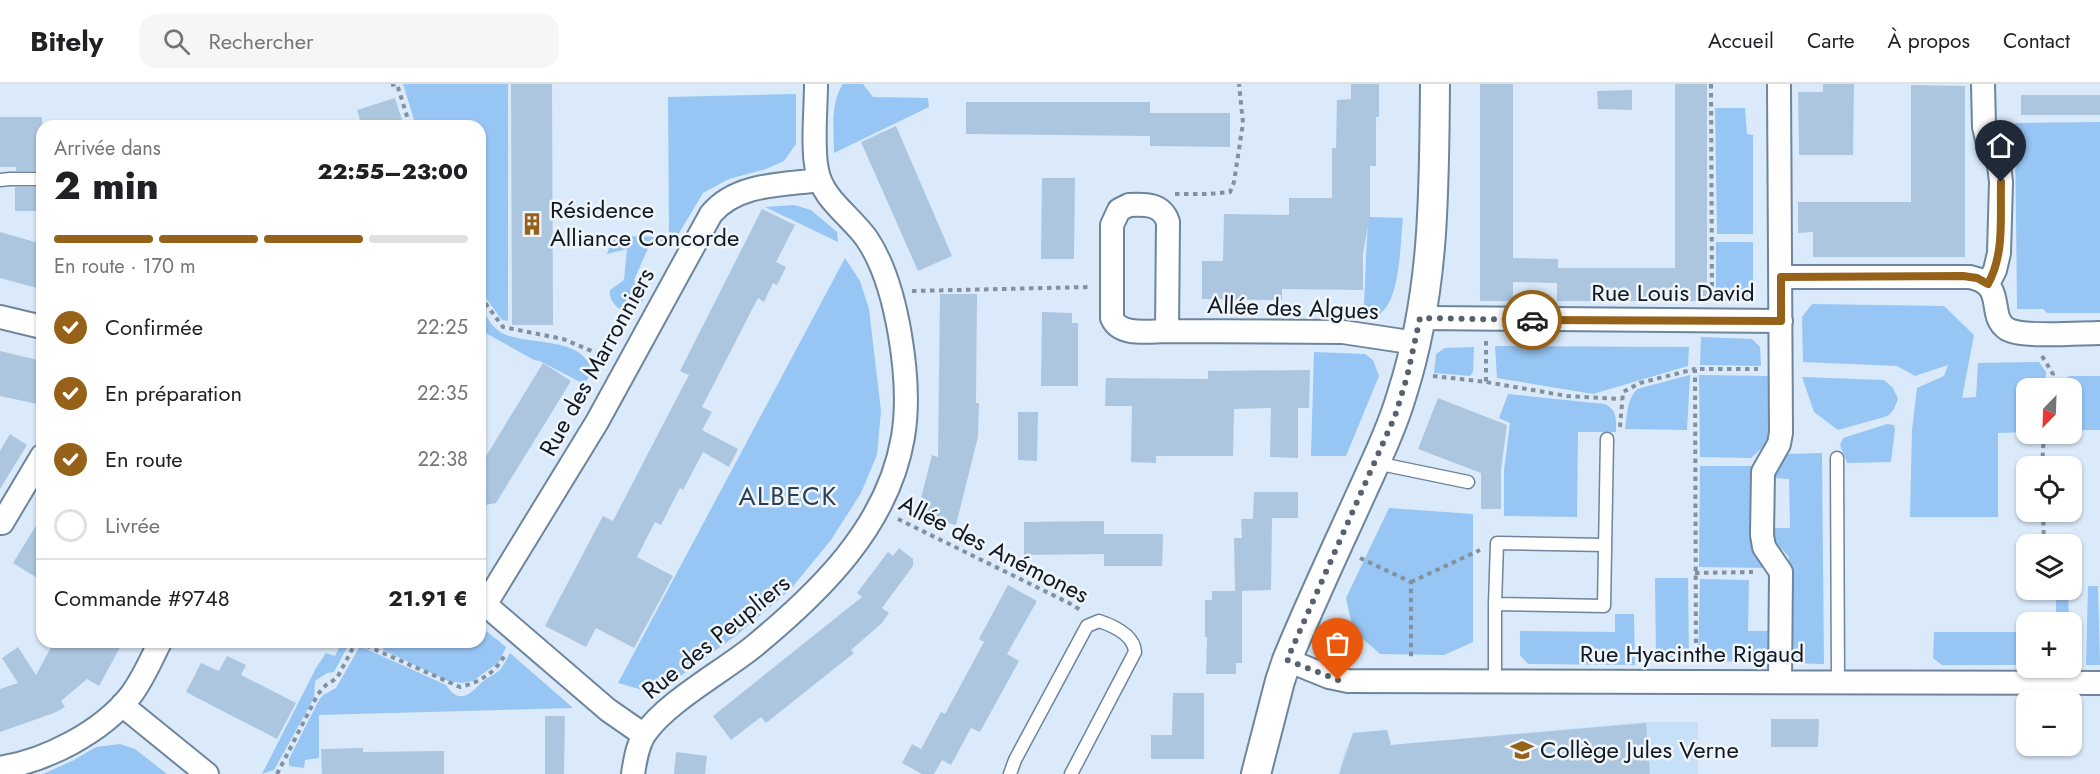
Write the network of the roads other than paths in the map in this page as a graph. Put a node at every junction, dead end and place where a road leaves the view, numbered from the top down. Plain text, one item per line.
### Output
1 (816, 84) edge
2 (1435, 84) edge
3 (1779, 84) edge
4 (1983, 84) edge
5 (36, 179) edge
6 (0, 180) edge
7 (820, 180) junction
8 (1781, 277) junction
9 (1988, 284) junction
10 (0, 317) edge
11 (1781, 321) junction
12 (36, 326) edge
13 (1167, 331) junction
14 (1418, 331) junction
15 (2100, 333) edge
16 (1607, 443) road end
17 (1837, 458) dead end
18 (1376, 463) junction
19 (36, 466) edge
20 (1468, 482) dead end
21 (2, 523) dead end
22 (1605, 545) junction
23 (486, 597) edge
24 (1495, 604) junction
25 (486, 606) edge
26 (157, 648) edge
27 (1287, 660) junction
28 (1494, 680) junction
29 (1780, 682) junction
30 (1838, 682) junction
31 (2100, 683) edge
32 (122, 705) junction
33 (644, 735) junction
34 (0, 768) edge
35 (207, 774) edge
36 (633, 774) edge
37 (1010, 774) edge
38 (1071, 774) edge
39 (1256, 774) edge

1 - 7 street, Rue des Peupliers
2 - 14 street
3 - 8 street
4 - 9 street
5 - 6 lane
7 - 23 street, Rue des Marronniers
7 - 33 street, Rue des Peupliers
8 - 9 street, Rue Louis David
8 - 11 street
9 - 15 street
10 - 12 street
11 - 14 street, Rue Louis David
11 - 29 street
13 - 13 street, Allée des Algues
13 - 14 street, Allée des Algues
14 - 18 street
16 - 22 lane
17 - 30 lane
18 - 20 lane
18 - 27 street
19 - 21 street
22 - 24 lane
22 - 24 lane
24 - 28 lane
25 - 33 street, Rue des Marronniers
26 - 32 street
27 - 28 street, Rue Hyacinthe Rigaud
27 - 39 street
28 - 29 street, Rue Hyacinthe Rigaud
29 - 30 street, Rue Hyacinthe Rigaud
30 - 31 street, Rue Hyacinthe Rigaud
32 - 34 street
32 - 35 street
33 - 36 street, Rue des Peupliers
37 - 38 lane

